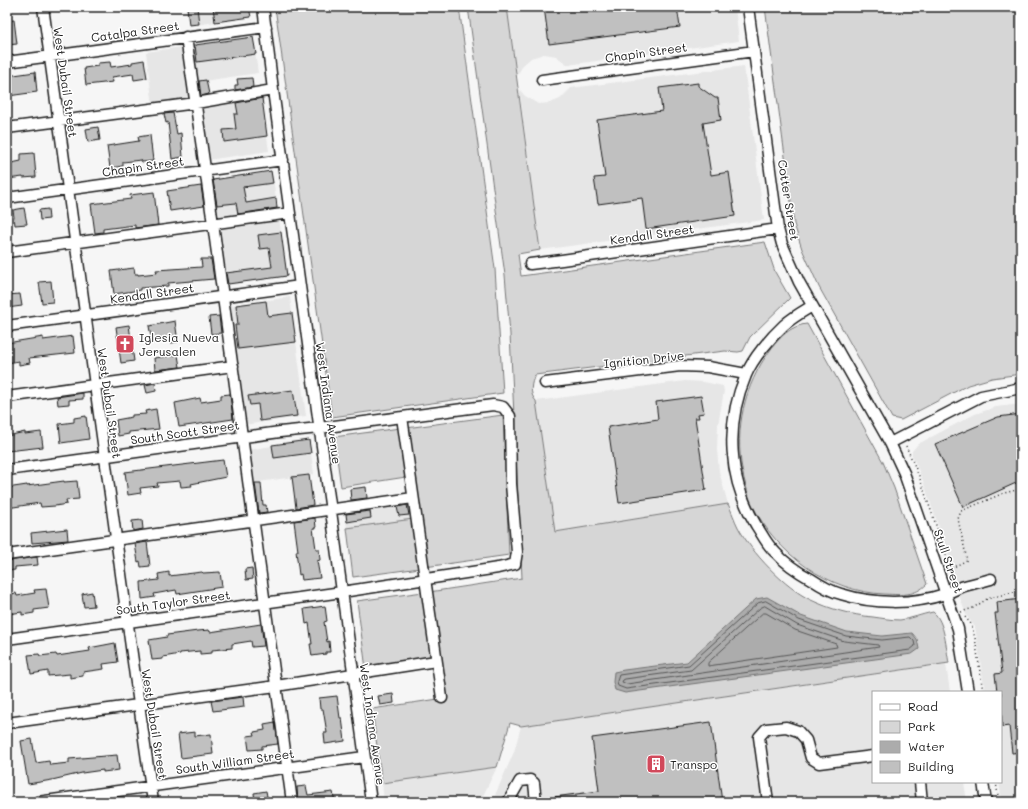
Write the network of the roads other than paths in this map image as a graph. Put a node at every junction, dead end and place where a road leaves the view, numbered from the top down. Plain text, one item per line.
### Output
1 (43, 7) edge
2 (263, 7) edge
3 (748, 7) edge
4 (266, 27) junction
5 (186, 37) junction
6 (754, 51) junction
7 (49, 56) junction
8 (7, 62) edge
9 (542, 80) dead end
10 (273, 90) junction
11 (196, 103) junction
12 (58, 121) junction
13 (7, 128) edge
14 (282, 160) junction
15 (206, 171) junction
16 (68, 190) junction
17 (7, 198) edge
18 (290, 213) junction
19 (214, 224) junction
20 (778, 229) junction
21 (75, 243) junction
22 (7, 252) edge
23 (530, 264) dead end
24 (300, 286) junction
25 (223, 297) junction
26 (812, 306) junction
27 (85, 316) junction
28 (7, 326) edge
29 (233, 366) junction
30 (746, 374) junction
31 (545, 383) dead end
32 (94, 385) junction
33 (1021, 388) edge
34 (7, 397) edge
35 (402, 417) junction
36 (319, 428) junction
37 (242, 437) junction
38 (890, 443) junction
39 (104, 456) junction
40 (7, 470) edge
41 (413, 498) junction
42 (331, 510) junction
43 (253, 520) junction
44 (116, 540) junction
45 (7, 555) edge
46 (424, 579) junction
47 (990, 579) dead end
48 (342, 592) junction
49 (946, 594) junction
50 (266, 602) junction
51 (127, 622) junction
52 (7, 639) edge
53 (436, 661) junction
54 (353, 674) junction
55 (276, 686) junction
56 (968, 691) edge
57 (442, 698) dead end
58 (139, 704) junction
59 (7, 723) edge
60 (872, 756) edge
61 (364, 757) junction
62 (288, 767) junction
63 (920, 783) edge
64 (983, 783) edge
65 (152, 786) junction
66 (38, 802) edge
67 (153, 802) edge
68 (292, 802) edge
69 (371, 802) edge
70 (508, 802) edge
71 (536, 802) edge
72 (768, 802) edge
73 (922, 802) edge
74 (986, 802) edge

1 - 7 street, West Dubail Street
2 - 4 street, West Indiana Avenue
3 - 6 street, Cotter Street
4 - 5 street, Catalpa Street
4 - 10 street, West Indiana Avenue
5 - 7 street, Catalpa Street
5 - 11 street
6 - 9 street, Chapin Street
6 - 20 street, Cotter Street
7 - 8 street, Catalpa Street
7 - 12 street, West Dubail Street
10 - 11 street
10 - 14 street, West Indiana Avenue
11 - 12 street
11 - 15 street
12 - 13 street
12 - 16 street, West Dubail Street
14 - 15 street, Chapin Street
14 - 18 street, West Indiana Avenue
15 - 16 street, Chapin Street
15 - 19 street
16 - 17 street, Chapin Street
16 - 21 street, West Dubail Street
18 - 19 street
18 - 24 street, West Indiana Avenue
19 - 21 street
19 - 25 street
20 - 23 street, Kendall Street
20 - 26 street, Cotter Street
21 - 22 street
21 - 27 street, West Dubail Street
24 - 25 street, Kendall Street
24 - 36 street, West Indiana Avenue
25 - 27 street, Kendall Street
25 - 29 street
26 - 30 street
26 - 38 street, Cotter Street
27 - 28 street, Kendall Street
27 - 32 street, West Dubail Street
29 - 32 street
29 - 37 street
30 - 31 street, Ignition Drive
30 - 49 street
32 - 34 street
32 - 39 street, West Dubail Street
33 - 38 street
35 - 36 street, South Scott Street
35 - 41 street
35 - 46 street, South Taylor Street
36 - 37 street, South Scott Street
36 - 42 street, West Indiana Avenue
37 - 39 street, South Scott Street
37 - 43 street
38 - 49 street, Stull Street
39 - 40 street, South Scott Street
39 - 44 street, West Dubail Street
41 - 42 street
41 - 46 street
42 - 43 street
42 - 48 street, West Indiana Avenue
43 - 44 street
43 - 50 street
44 - 45 street
44 - 51 street, West Dubail Street
46 - 48 street, South Taylor Street
46 - 53 street
47 - 49 street
48 - 50 street, South Taylor Street
48 - 54 street, West Indiana Avenue
49 - 56 street, Stull Street
50 - 51 street, South Taylor Street
50 - 55 street
51 - 52 street, South Taylor Street
51 - 58 street, West Dubail Street
53 - 54 street
53 - 57 street
54 - 55 street
54 - 61 street, West Indiana Avenue
55 - 58 street
55 - 62 street
58 - 59 street
58 - 65 street, West Dubail Street
60 - 72 street
61 - 62 street, South William Street
61 - 69 street, West Indiana Avenue
62 - 65 street, South William Street
62 - 68 street
63 - 73 street
64 - 74 street
65 - 66 street, South William Street
65 - 67 street, West Dubail Street
70 - 71 street

